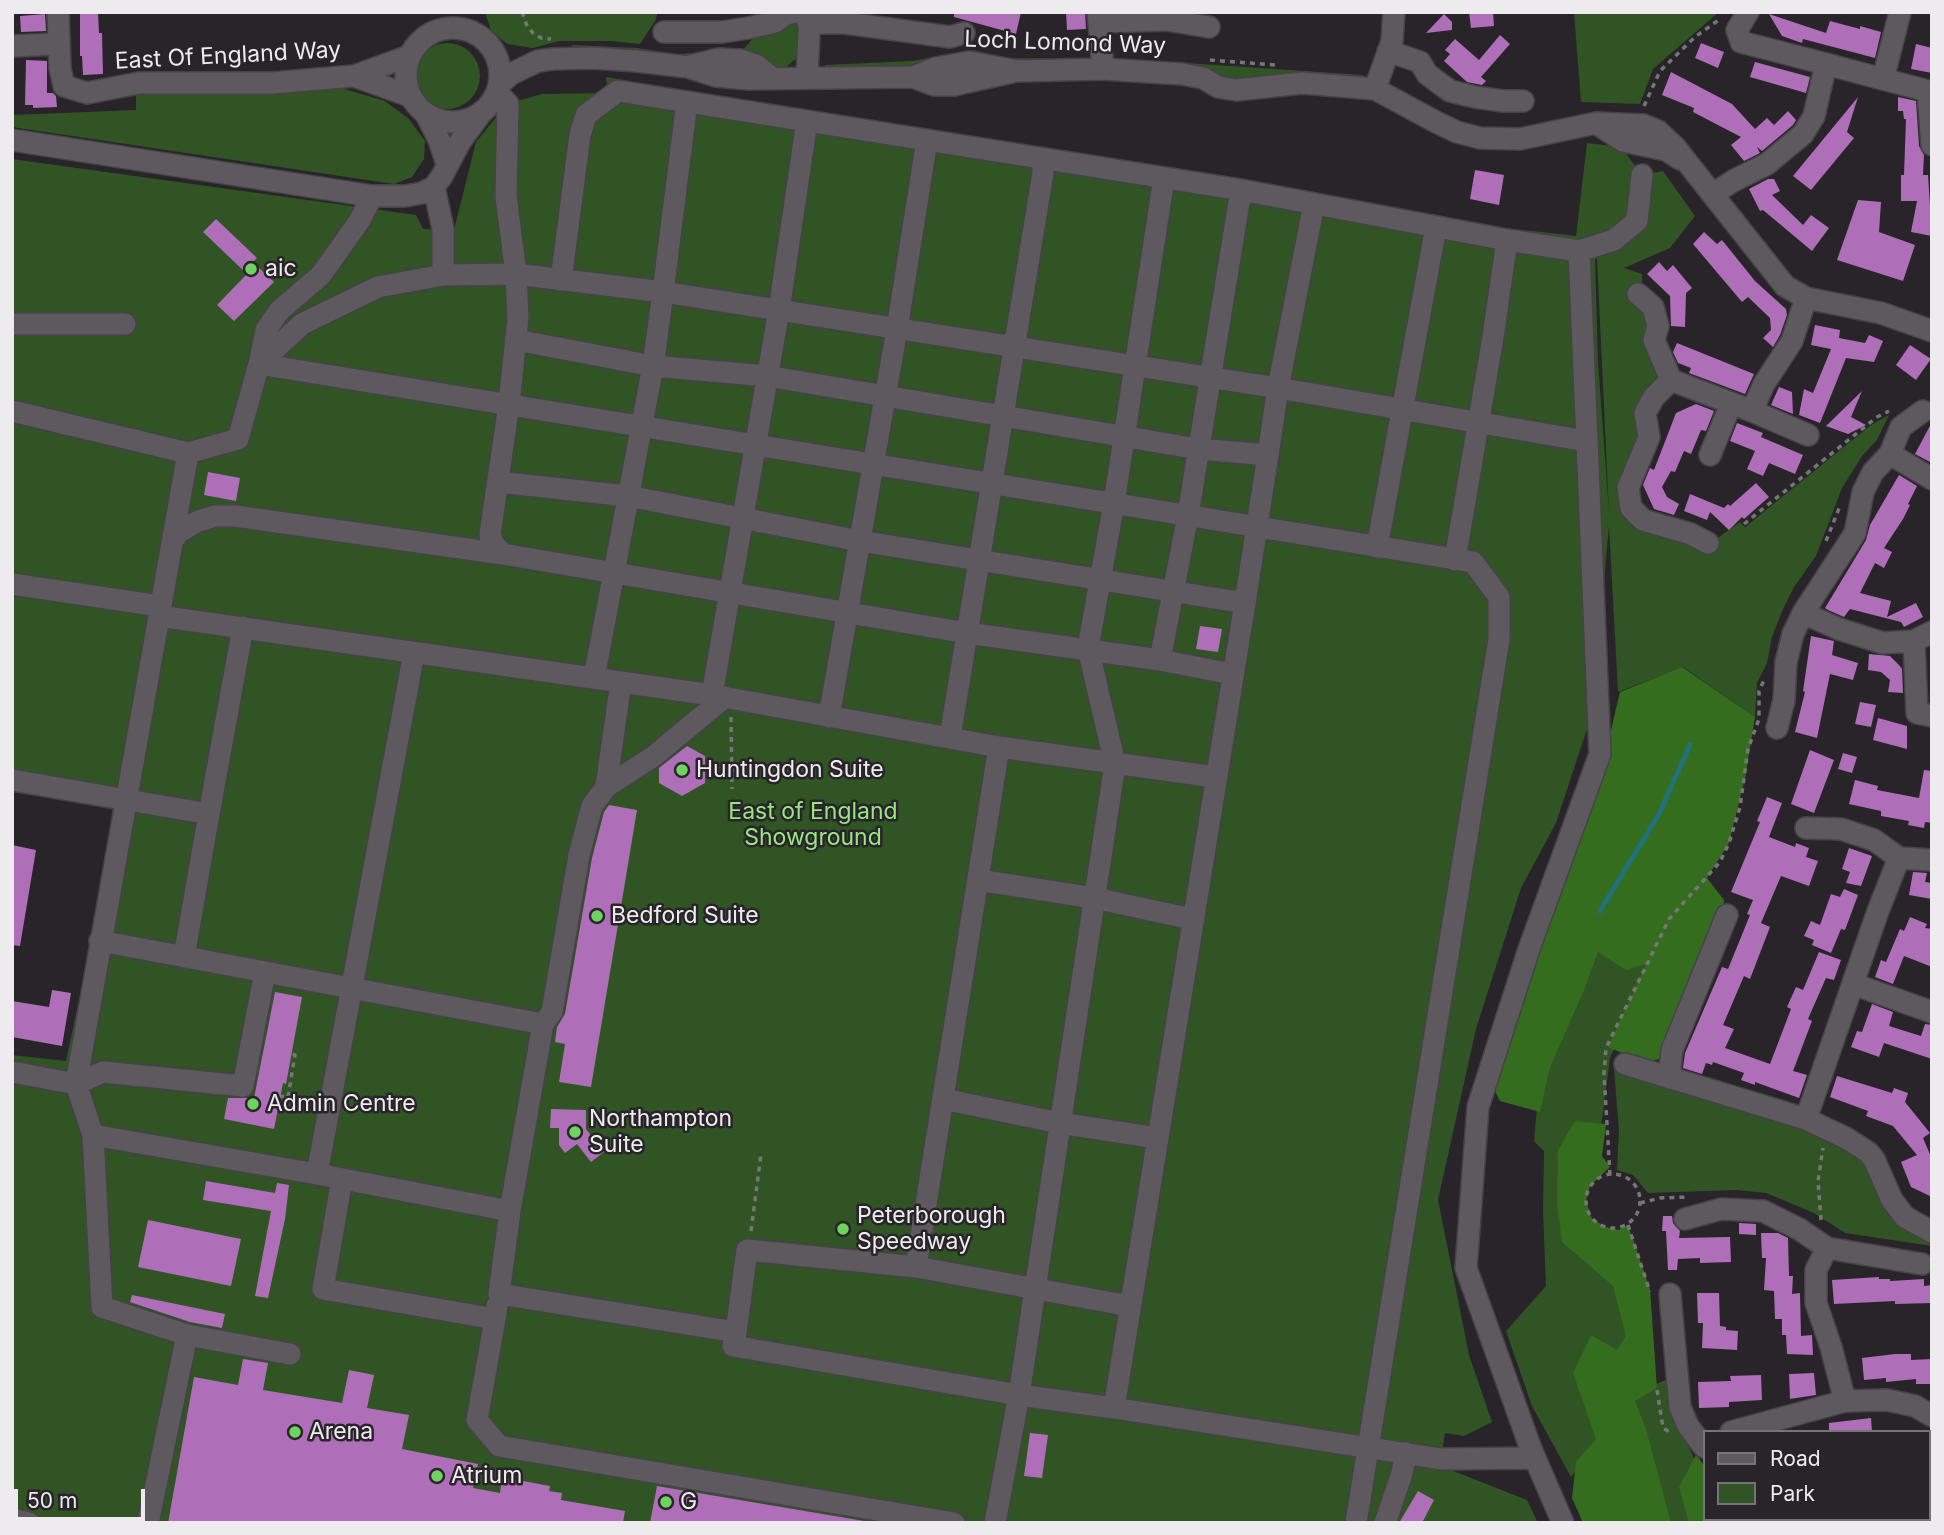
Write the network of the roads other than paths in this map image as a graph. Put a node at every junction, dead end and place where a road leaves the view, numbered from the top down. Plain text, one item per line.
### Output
1 (58, 12) edge
2 (432, 12) edge
3 (1394, 12) edge
4 (1748, 12) edge
5 (1900, 12) edge
6 (805, 16) edge
7 (1098, 17) edge
8 (467, 21) edge
9 (1209, 27) dead end
10 (664, 32) dead end
11 (964, 33) dead end
12 (423, 38) junction
13 (58, 44) junction
14 (12, 46) edge
15 (492, 48) junction
16 (1388, 51) junction
17 (409, 56) junction
18 (538, 61) junction
19 (1826, 64) junction
20 (1103, 69) junction
21 (354, 76) junction
22 (807, 76) junction
23 (1886, 80) junction
24 (498, 88) junction
25 (1375, 89) junction
26 (410, 96) junction
27 (1523, 101) dead end
28 (687, 102) junction
29 (481, 113) junction
30 (426, 114) junction
31 (807, 121) junction
32 (12, 140) edge
33 (927, 140) junction
34 (1932, 145) edge
35 (1043, 159) junction
36 (447, 164) junction
37 (1642, 175) dead end
38 (1164, 178) junction
39 (434, 187) junction
40 (1241, 190) junction
41 (1713, 194) junction
42 (372, 196) junction
43 (1314, 204) junction
44 (1436, 227) junction
45 (1507, 240) junction
46 (1579, 251) junction
47 (516, 274) junction
48 (443, 275) junction
49 (561, 280) junction
50 (663, 292) junction
51 (1638, 294) dead end
52 (1806, 298) junction
53 (779, 310) junction
54 (12, 324) edge
55 (125, 324) dead end
56 (897, 329) junction
57 (1932, 331) edge
58 (516, 340) junction
59 (1014, 347) junction
60 (259, 364) junction
61 (653, 366) junction
62 (1136, 366) junction
63 (766, 376) junction
64 (1209, 377) junction
65 (1671, 380) junction
66 (1278, 388) junction
67 (885, 397) junction
68 (509, 404) junction
69 (1731, 404) junction
70 (1402, 409) junction
71 (12, 411) edge
72 (1752, 411) junction
73 (1923, 411) dead end
74 (1003, 417) junction
75 (1477, 422) junction
76 (642, 425) junction
77 (1808, 435) dead end
78 (1125, 437) junction
79 (1586, 441) junction
80 (754, 444) junction
81 (1198, 449) junction
82 (188, 453) junction
83 (1889, 454) junction
84 (1268, 455) junction
85 (1710, 455) dead end
86 (873, 464) junction
87 (1932, 480) edge
88 (498, 482) junction
89 (992, 483) junction
90 (628, 496) junction
91 (1114, 503) junction
92 (1188, 515) junction
93 (741, 518) junction
94 (1258, 527) junction
95 (490, 535) junction
96 (860, 541) junction
97 (172, 542) junction
98 (1709, 543) dead end
99 (1377, 547) junction
100 (471, 550) junction
101 (503, 554) junction
102 (1455, 560) junction
103 (979, 562) junction
104 (614, 573) junction
105 (1101, 580) junction
106 (12, 584) edge
107 (729, 592) junction
108 (1173, 592) junction
109 (1245, 603) junction
110 (160, 611) junction
111 (847, 612) junction
112 (1803, 614) junction
113 (243, 628) junction
114 (967, 633) junction
115 (1923, 637) edge
116 (1088, 648) junction
117 (414, 653) junction
118 (1160, 660) junction
119 (1232, 674) junction
120 (594, 678) junction
121 (621, 682) junction
122 (718, 696) junction
123 (1932, 716) edge
124 (829, 717) junction
125 (1777, 728) dead end
126 (950, 737) junction
127 (999, 747) junction
128 (1115, 764) junction
129 (1215, 777) junction
130 (12, 780) edge
131 (606, 786) junction
132 (126, 798) junction
133 (209, 814) junction
134 (1806, 828) dead end
135 (1899, 858) junction
136 (1932, 860) edge
137 (978, 880) junction
138 (1094, 898) junction
139 (1727, 915) dead end
140 (1192, 919) junction
141 (100, 941) junction
142 (184, 957) junction
143 (265, 972) junction
144 (1853, 985) junction
145 (352, 987) junction
146 (1932, 1012) edge
147 (543, 1024) junction
148 (1625, 1063) dead end
149 (12, 1072) edge
150 (1669, 1078) junction
151 (76, 1084) junction
152 (943, 1099) junction
153 (1807, 1119) junction
154 (1060, 1123) junction
155 (93, 1135) junction
156 (1157, 1138) junction
157 (317, 1174) junction
158 (342, 1179) junction
159 (510, 1211) junction
160 (1685, 1219) dead end
161 (1932, 1232) edge
162 (1827, 1248) junction
163 (1923, 1264) dead end
164 (916, 1267) junction
165 (1035, 1288) junction
166 (499, 1294) junction
167 (1671, 1294) dead end
168 (1130, 1306) junction
169 (495, 1318) junction
170 (736, 1332) junction
171 (187, 1335) junction
172 (290, 1354) dead end
173 (1019, 1395) junction
174 (1845, 1401) junction
175 (1114, 1408) junction
176 (1932, 1416) edge
177 (1738, 1430) edge
178 (1702, 1444) edge
179 (1368, 1448) junction
180 (1406, 1453) junction
181 (1535, 1458) junction
182 (12, 1519) edge
183 (29, 1523) edge
184 (148, 1523) edge
185 (954, 1523) edge
186 (995, 1523) edge
187 (1356, 1523) edge
188 (1385, 1523) edge
189 (1563, 1523) edge

1 - 13 street, East Of England Way
2 - 12 street
3 - 16 street
4 - 19 street
5 - 23 street
6 - 10 street
6 - 11 street
6 - 22 street
7 - 9 street
7 - 20 street
8 - 12 street
8 - 15 street
12 - 17 street
13 - 14 street
13 - 21 street, East Of England Way
15 - 18 street, Loch Lomond Way
15 - 24 street
16 - 25 street
16 - 27 street
17 - 21 street, East Of England Way
17 - 26 street
18 - 22 street, Loch Lomond Way
18 - 24 street, Loch Lomond Way
19 - 23 street
19 - 41 street
20 - 22 street, Loch Lomond Way
20 - 25 street, Loch Lomond Way
21 - 26 street, East Of England Way
23 - 34 street
24 - 29 street
24 - 47 street
25 - 41 street, Loch Lomond Way
26 - 30 street
28 - 31 street
28 - 49 street
28 - 50 street
29 - 30 street
29 - 36 street
30 - 36 street
31 - 33 street
31 - 53 street
32 - 42 street
33 - 35 street
33 - 56 street
35 - 38 street
35 - 59 street
36 - 39 street
37 - 46 street
38 - 40 street
38 - 62 street
39 - 42 street
39 - 48 street
40 - 43 street
40 - 64 street
41 - 52 street, Loch Lomond Way
42 - 60 street
43 - 44 street
43 - 66 street
44 - 45 street
44 - 70 street
45 - 46 street
45 - 75 street
46 - 79 street
47 - 48 street
47 - 49 street
47 - 58 street
48 - 60 street
49 - 50 street
50 - 53 street
50 - 61 street
51 - 65 street
52 - 57 street, Loch Lomond Way
52 - 72 street
53 - 56 street
53 - 63 street
54 - 55 street
56 - 59 street
56 - 67 street
58 - 61 street
58 - 68 street
59 - 62 street
59 - 74 street
60 - 68 street
60 - 82 street
61 - 63 street
61 - 76 street
62 - 64 street
62 - 78 street
63 - 67 street
63 - 80 street
64 - 66 street
64 - 81 street
65 - 69 street
65 - 98 street
66 - 70 street
66 - 84 street
67 - 74 street
67 - 86 street
68 - 76 street
68 - 88 street
69 - 72 street
69 - 85 street
70 - 75 street
70 - 99 street
71 - 82 street
72 - 77 street
73 - 83 street
74 - 78 street
74 - 89 street
75 - 79 street
75 - 102 street
76 - 80 street
76 - 90 street
78 - 81 street
78 - 91 street
79 - 181 street
80 - 86 street
80 - 93 street
81 - 84 street
81 - 92 street
82 - 97 street
83 - 87 street
83 - 112 street
84 - 94 street
86 - 89 street
86 - 96 street
88 - 90 street
88 - 95 street
89 - 91 street
89 - 103 street
90 - 93 street
90 - 104 street
91 - 92 street
91 - 105 street
92 - 94 street
92 - 108 street
93 - 96 street
93 - 107 street
94 - 99 street
94 - 109 street
95 - 100 street
95 - 101 street
96 - 103 street
96 - 111 street
97 - 100 street
97 - 110 street
99 - 102 street
100 - 101 street
101 - 104 street
102 - 179 street
103 - 105 street
103 - 114 street
104 - 107 street
104 - 120 street
105 - 108 street
105 - 116 street
106 - 110 street
107 - 111 street
107 - 122 street
108 - 109 street
108 - 118 street
109 - 119 street
110 - 113 street
110 - 132 street
111 - 114 street
111 - 124 street
112 - 115 street
112 - 125 street
113 - 117 street
113 - 133 street
114 - 116 street
114 - 126 street
115 - 123 street
116 - 118 street
116 - 128 street
117 - 120 street
117 - 145 street
118 - 119 street
119 - 129 street
120 - 121 street
121 - 122 street
121 - 131 street
122 - 124 street
122 - 131 street
124 - 126 street
126 - 127 street
127 - 128 street
127 - 137 street
128 - 129 street
128 - 138 street
129 - 140 street
130 - 132 street
131 - 147 street
132 - 133 street
132 - 141 street
133 - 142 street
134 - 135 street
135 - 136 street
135 - 144 street
137 - 138 street
137 - 152 street
138 - 140 street
138 - 154 street
139 - 150 street
140 - 156 street
141 - 142 street
141 - 151 street
142 - 143 street
143 - 145 street
143 - 151 street
144 - 146 street
144 - 153 street
145 - 147 street
145 - 157 street
147 - 159 street
148 - 150 street
149 - 151 street
150 - 153 street
151 - 155 street
152 - 154 street
152 - 164 street
153 - 161 street
154 - 156 street
154 - 165 street
155 - 157 street
155 - 171 street
156 - 168 street
157 - 158 street
158 - 159 street
158 - 169 street
159 - 166 street
160 - 162 street
162 - 163 street
162 - 174 street
164 - 165 street
164 - 170 street
165 - 168 street
165 - 173 street
166 - 169 street
166 - 170 street
167 - 178 street
168 - 175 street
169 - 185 street
170 - 173 street
171 - 172 street
171 - 184 street
173 - 175 street
173 - 186 street
174 - 176 street
174 - 177 street
175 - 179 street
179 - 180 street
179 - 187 street
180 - 181 street
180 - 188 street
181 - 189 street
182 - 183 street

